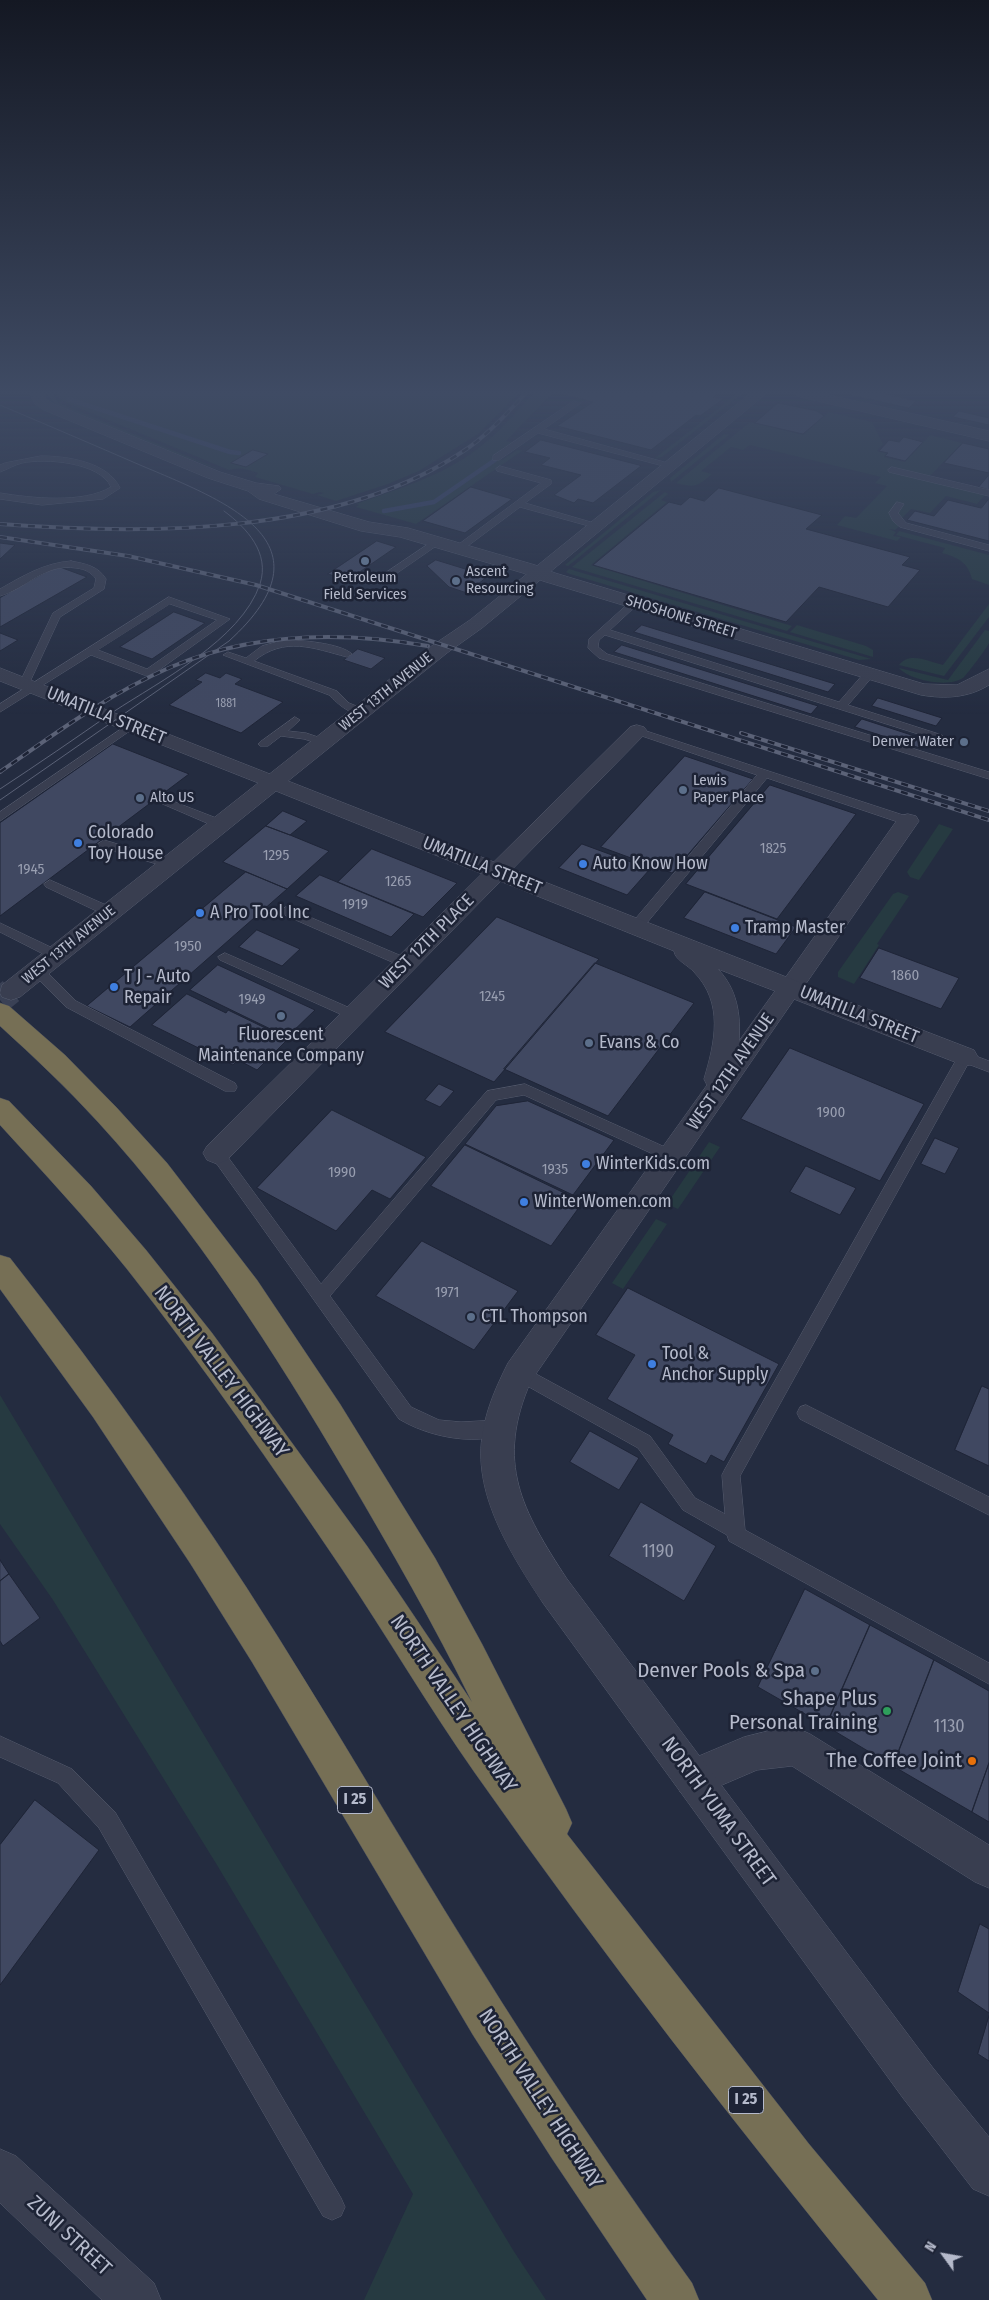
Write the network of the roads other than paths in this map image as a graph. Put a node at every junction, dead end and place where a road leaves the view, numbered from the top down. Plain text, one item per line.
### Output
1 (30, 500) edge
2 (59, 500) edge
3 (279, 500) edge
4 (524, 500) edge
5 (627, 500) edge
6 (519, 504) junction
7 (900, 504) dead end
8 (596, 525) junction
9 (436, 542) junction
10 (989, 548) edge
11 (458, 549) junction
12 (538, 572) junction
13 (384, 578) dead end
14 (0, 593) edge
15 (634, 603) junction
16 (603, 631) junction
17 (90, 651) junction
18 (347, 654) dead end
19 (228, 655) dead end
20 (247, 662) junction
21 (0, 674) edge
22 (869, 674) junction
23 (989, 675) edge
24 (29, 686) junction
25 (842, 706) junction
26 (0, 709) edge
27 (362, 712) junction
28 (295, 720) dead end
29 (130, 726) junction
30 (637, 731) joint
31 (279, 732) junction
32 (938, 737) dead end
33 (323, 742) junction
34 (264, 744) dead end
35 (765, 774) junction
36 (989, 776) edge
37 (273, 782) junction
38 (162, 800) dead end
39 (0, 817) edge
40 (908, 821) joint
41 (220, 824) junction
42 (104, 844) dead end
43 (170, 864) junction
44 (497, 872) junction
45 (50, 884) dead end
46 (286, 911) dead end
47 (110, 912) junction
48 (0, 928) edge
49 (647, 931) junction
50 (56, 955) junction
51 (225, 957) dead end
52 (406, 963) junction
53 (37, 970) junction
54 (790, 988) junction
55 (5, 1002) edge
56 (354, 1015) junction
57 (965, 1057) junction
58 (989, 1067) edge
59 (230, 1087) dead end
60 (710, 1101) junction
61 (0, 1108) edge
62 (217, 1153) joint
63 (671, 1156) junction
64 (0, 1267) edge
65 (320, 1296) junction
66 (519, 1373) junction
67 (806, 1413) dead end
68 (498, 1428) junction
69 (989, 1506) edge
70 (735, 1530) junction
71 (989, 1674) edge
72 (0, 1746) edge
73 (694, 1778) junction
74 (989, 1868) edge
75 (588, 1896) junction
76 (0, 2172) edge
77 (989, 2173) edge
78 (332, 2207) dead end
79 (137, 2300) edge
80 (675, 2300) edge
81 (908, 2300) edge

1 - 2 lane
3 - 9 street, SHOSHONE STREET
4 - 6 lane
5 - 8 street, WEST 13TH AVENUE
6 - 8 lane
6 - 11 lane
7 - 10 lane
8 - 12 street, WEST 13TH AVENUE
9 - 11 street, SHOSHONE STREET
9 - 13 lane
11 - 12 street, SHOSHONE STREET
12 - 15 street, SHOSHONE STREET
12 - 27 street, WEST 13TH AVENUE
14 - 24 lane
15 - 16 lane
15 - 22 street, SHOSHONE STREET
16 - 25 lane
16 - 36 lane
17 - 17 lane
17 - 24 lane
18 - 20 lane
19 - 20 lane
20 - 27 lane
21 - 24 street, UMATILLA STREET
22 - 23 street, SHOSHONE STREET
22 - 25 lane
24 - 26 lane
24 - 29 street, UMATILLA STREET
25 - 32 lane
27 - 33 street, WEST 13TH AVENUE
28 - 31 lane
29 - 37 street, UMATILLA STREET
29 - 39 lane
30 - 35 lane
30 - 44 street, WEST 12TH PLACE
31 - 33 lane
31 - 34 lane
33 - 37 street, WEST 13TH AVENUE
35 - 40 lane
35 - 49 lane
37 - 41 street, WEST 13TH AVENUE
37 - 44 street, UMATILLA STREET
38 - 41 lane
40 - 54 street, WEST 12TH AVENUE
41 - 43 street, WEST 13TH AVENUE
42 - 43 lane
43 - 47 street, WEST 13TH AVENUE
44 - 49 street, UMATILLA STREET
44 - 52 street, WEST 12TH PLACE
45 - 47 lane
46 - 52 lane
47 - 50 street, WEST 13TH AVENUE
48 - 50 lane
49 - 54 street, UMATILLA STREET
49 - 60 street
50 - 53 street, WEST 13TH AVENUE
51 - 56 lane
52 - 56 street, WEST 12TH PLACE
53 - 55 street, WEST 13TH AVENUE
53 - 59 lane
54 - 57 street, UMATILLA STREET
54 - 60 street, WEST 12TH AVENUE
55 - 75 highway
56 - 62 street, WEST 12TH PLACE
57 - 58 lane
57 - 70 lane
60 - 63 street, WEST 12TH AVENUE
61 - 75 highway, NORTH VALLEY HIGHWAY / I 25
62 - 65 lane
63 - 65 lane
63 - 66 street, WEST 12TH AVENUE
64 - 80 highway, NORTH VALLEY HIGHWAY / I 25
65 - 68 lane
66 - 68 street, WEST 12TH AVENUE
66 - 70 lane
67 - 69 lane
68 - 73 street, NORTH YUMA STREET
70 - 71 lane
72 - 78 lane
73 - 74 street
73 - 77 street, NORTH YUMA STREET
75 - 81 highway, NORTH VALLEY HIGHWAY / I 25
76 - 79 street, ZUNI STREET

